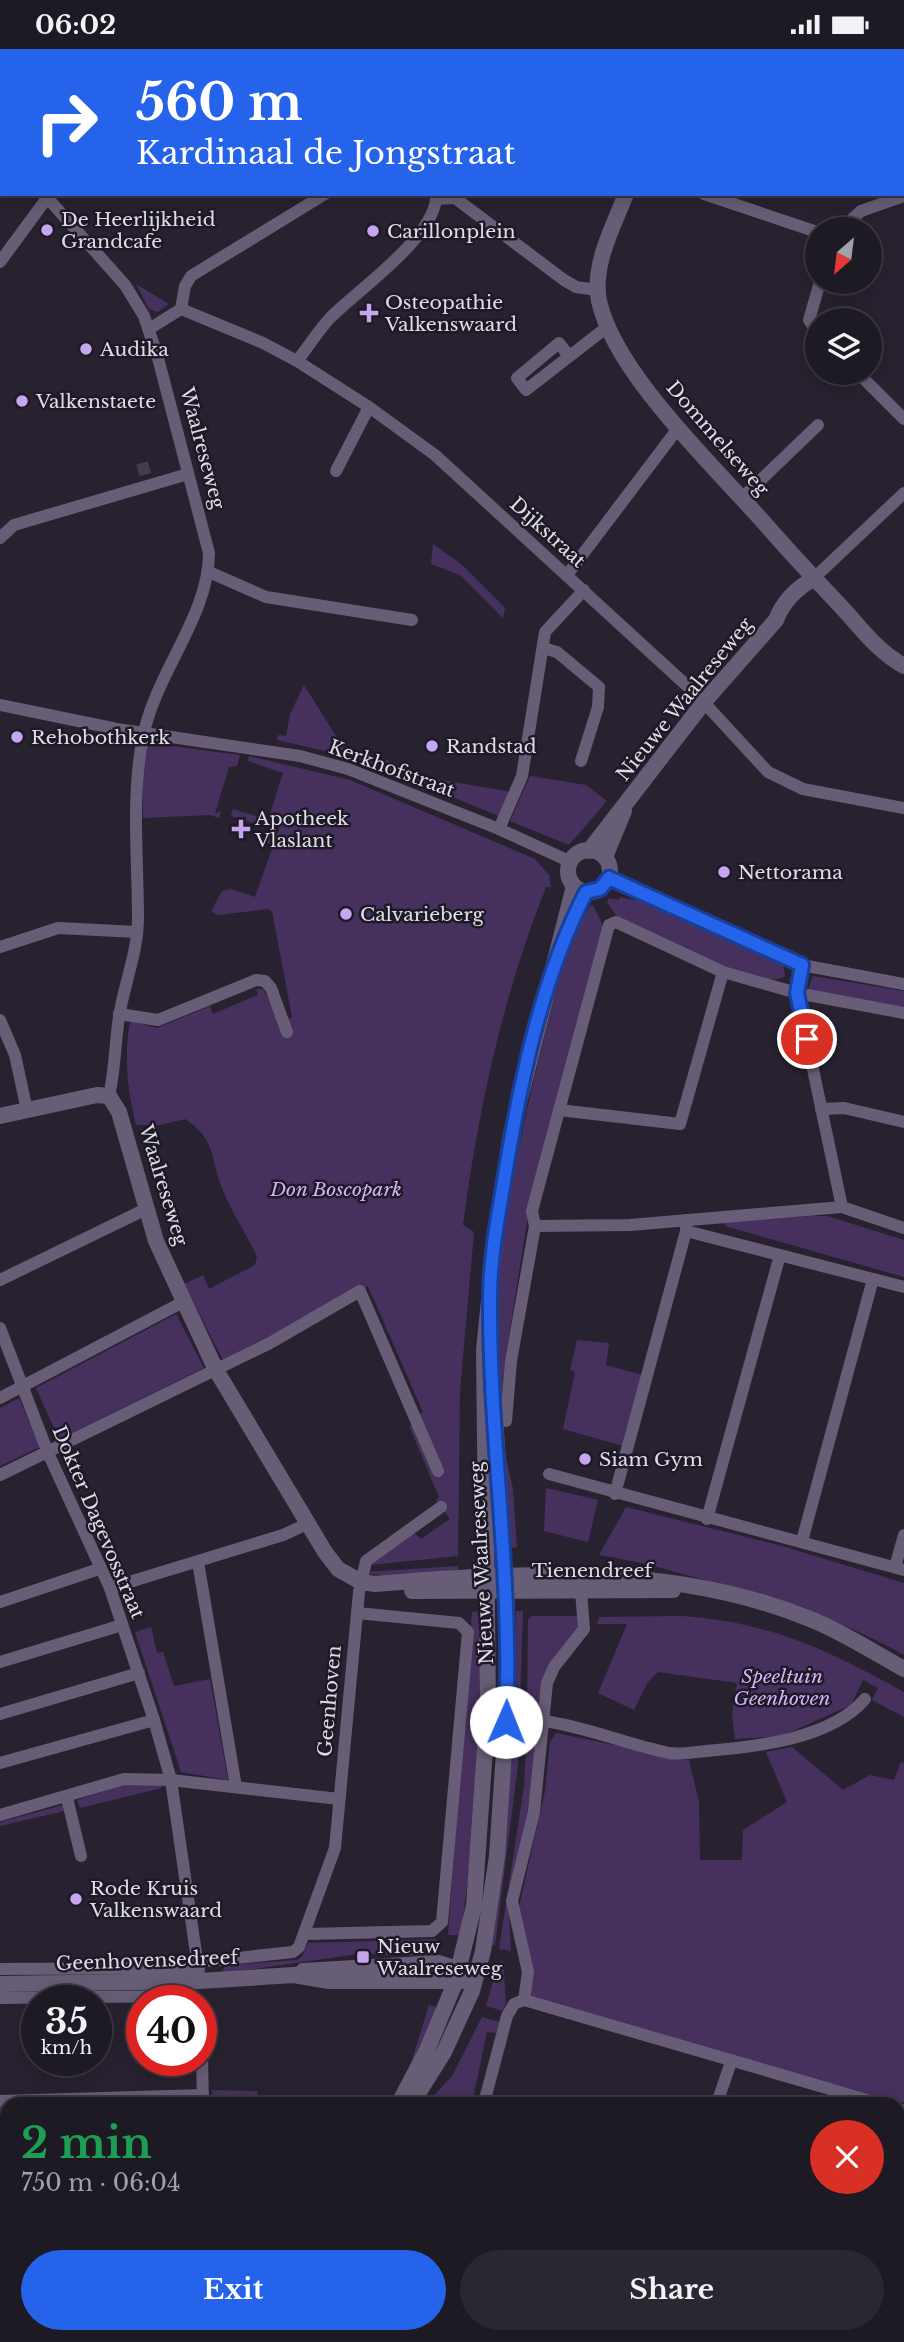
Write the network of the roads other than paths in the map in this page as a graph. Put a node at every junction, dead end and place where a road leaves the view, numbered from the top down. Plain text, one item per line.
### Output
1 (45, 196) edge
2 (47, 196) edge
3 (322, 196) edge
4 (625, 196) edge
5 (710, 196) edge
6 (904, 196) edge
7 (435, 197) edge
8 (854, 217) edge
9 (805, 228) edge
10 (0, 262) edge
11 (597, 290) junction
12 (181, 309) junction
13 (608, 326) junction
14 (149, 329) junction
15 (569, 356) dead end
16 (297, 361) junction
17 (870, 385) edge
18 (369, 407) junction
19 (904, 419) edge
20 (818, 425) dead end
21 (679, 427) junction
22 (336, 471) dead end
23 (188, 474) junction
24 (904, 493) edge
25 (742, 498) junction
26 (0, 538) edge
27 (209, 572) junction
28 (567, 575) junction
29 (813, 579) junction
30 (584, 590) junction
31 (412, 620) dead end
32 (543, 648) junction
33 (904, 666) edge
34 (704, 702) junction
35 (0, 705) edge
36 (144, 733) junction
37 (581, 761) dead end
38 (625, 806) junction
39 (904, 808) edge
40 (499, 829) junction
41 (589, 851) junction
42 (605, 857) junction
43 (571, 862) junction
44 (609, 878) junction
45 (580, 889) junction
46 (137, 932) junction
47 (0, 947) edge
48 (802, 965) junction
49 (723, 972) junction
50 (904, 984) edge
51 (797, 993) junction
52 (904, 1013) edge
53 (119, 1014) junction
54 (0, 1020) edge
55 (287, 1032) dead end
56 (109, 1096) junction
57 (821, 1109) junction
58 (27, 1110) junction
59 (559, 1110) junction
60 (0, 1115) edge
61 (904, 1122) edge
62 (842, 1207) junction
63 (146, 1209) junction
64 (686, 1225) junction
65 (535, 1226) junction
66 (904, 1228) edge
67 (780, 1255) junction
68 (873, 1279) junction
69 (0, 1280) edge
70 (904, 1287) edge
71 (489, 1296) junction
72 (183, 1302) junction
73 (0, 1328) edge
74 (216, 1370) junction
75 (22, 1386) junction
76 (0, 1398) edge
77 (506, 1421) dead end
78 (48, 1453) junction
79 (438, 1471) dead end
80 (549, 1474) dead end
81 (0, 1475) edge
82 (615, 1494) junction
83 (441, 1507) dead end
84 (707, 1518) junction
85 (307, 1524) junction
86 (904, 1535) edge
87 (802, 1541) junction
88 (198, 1562) junction
89 (99, 1569) junction
90 (900, 1569) edge
91 (368, 1583) junction
92 (487, 1583) junction
93 (506, 1584) junction
94 (110, 1588) junction
95 (696, 1589) junction
96 (581, 1591) junction
97 (0, 1602) edge
98 (356, 1613) junction
99 (122, 1625) junction
100 (0, 1662) edge
101 (904, 1669) edge
102 (139, 1673) junction
103 (865, 1699) dead end
104 (0, 1714) edge
105 (154, 1720) junction
106 (544, 1721) junction
107 (0, 1763) edge
108 (171, 1780) junction
109 (236, 1787) junction
110 (67, 1798) junction
111 (339, 1799) junction
112 (0, 1815) edge
113 (81, 1856) dead end
114 (306, 1934) junction
115 (0, 1969) edge
116 (200, 1970) junction
117 (458, 1975) junction
118 (476, 1979) junction
119 (0, 1984) edge
120 (126, 1997) edge
121 (0, 1998) edge
122 (524, 2000) junction
123 (731, 2062) junction
124 (203, 2076) edge
125 (203, 2097) edge
126 (402, 2097) edge
127 (416, 2097) edge
128 (486, 2097) edge
129 (719, 2097) edge
130 (841, 2097) edge

1 - 10 street
2 - 14 street, Waalreseweg
3 - 12 street
4 - 11 street, Dommelseweg
5 - 9 street
6 - 8 street
7 - 11 street
7 - 16 street
11 - 13 street, Dommelseweg
12 - 14 street
12 - 16 street, Dijkstraat
13 - 15 street
13 - 21 street, Dommelseweg
14 - 23 street, Waalreseweg
16 - 18 street, Dijkstraat
17 - 19 street
18 - 22 street
18 - 28 street, Dijkstraat
20 - 25 street
21 - 25 street, Dommelseweg
21 - 28 street
23 - 26 street
23 - 27 street, Waalreseweg
24 - 29 street
25 - 29 street, Dommelseweg
27 - 31 street
27 - 36 street
28 - 30 street, Dijkstraat
29 - 33 street, Dommelseweg
29 - 34 street, Nieuwe Waalreseweg
30 - 32 street
30 - 34 street, Dijkstraat
32 - 37 street
32 - 40 street
34 - 38 street, Nieuwe Waalreseweg
34 - 39 street, Dijkstraat
35 - 36 street, Kerkhofstraat
36 - 40 street, Kerkhofstraat
36 - 46 street
38 - 41 street, Nieuwe Waalreseweg
38 - 42 street, Nieuwe Waalreseweg
40 - 43 street, Kerkhofstraat
41 - 42 street
41 - 43 street
42 - 44 street
43 - 45 street
44 - 45 street
44 - 48 street
45 - 71 street, Nieuwe Waalreseweg
46 - 47 street
46 - 53 street
48 - 50 street
48 - 51 street
49 - 51 street
49 - 59 street
49 - 59 street
51 - 52 street
51 - 57 street
53 - 55 street
53 - 56 street
54 - 58 street
56 - 58 street
56 - 63 street, Waalreseweg
57 - 61 street
57 - 62 street
58 - 60 street
59 - 65 street
62 - 64 street
62 - 66 street
63 - 69 street
63 - 72 street, Waalreseweg
64 - 65 street
64 - 67 street
64 - 82 street
65 - 77 street
67 - 68 street
67 - 84 street
68 - 70 street
68 - 87 street
71 - 92 street, Nieuwe Waalreseweg
71 - 93 street, Nieuwe Waalreseweg
72 - 74 street, Waalreseweg
72 - 75 street
73 - 75 street, Dokter Dagevosstraat
74 - 78 street
74 - 79 street
74 - 85 street, Waalreseweg
75 - 76 street
75 - 78 street, Dokter Dagevosstraat
78 - 81 street
78 - 89 street, Dokter Dagevosstraat
80 - 82 street
82 - 84 street
83 - 91 street, Geenhoven
84 - 87 street
85 - 88 street
85 - 91 street, Waalreseweg
86 - 90 street
87 - 90 street
88 - 94 street
88 - 109 street
89 - 94 street, Dokter Dagevosstraat
89 - 97 street
91 - 92 street
91 - 98 street, Geenhoven
92 - 93 street, Tienendreef
92 - 117 street, Nieuwe Waalreseweg
93 - 95 street, Tienendreef
93 - 96 street, Tienendreef
93 - 118 street, Nieuwe Waalreseweg
94 - 99 street, Dokter Dagevosstraat
95 - 96 street, Tienendreef
95 - 101 street, Tienendreef
96 - 106 street
98 - 111 street, Geenhoven
98 - 114 street, Nieuwe Waalreseweg
99 - 100 street
99 - 102 street, Dokter Dagevosstraat
102 - 104 street
102 - 105 street, Dokter Dagevosstraat
103 - 106 street
105 - 107 street
105 - 108 street, Dokter Dagevosstraat
106 - 122 street
108 - 109 street
108 - 110 street
108 - 116 street, Dokter Dagevosstraat
109 - 111 street
110 - 112 street
110 - 113 street
111 - 114 street, Geenhoven
114 - 116 street, Geenhovensedreef
115 - 116 street, Geenhovensedreef
116 - 117 street, Geenhovensedreef
116 - 119 street, Geenhovensedreef
117 - 118 street, Geenhovensedreef
117 - 126 street, Nieuwe Waalreseweg
118 - 127 street, Nieuwe Waalreseweg
120 - 121 street, Geenhovensedreef
122 - 123 street
122 - 128 street
123 - 129 street
123 - 130 street
124 - 125 street

